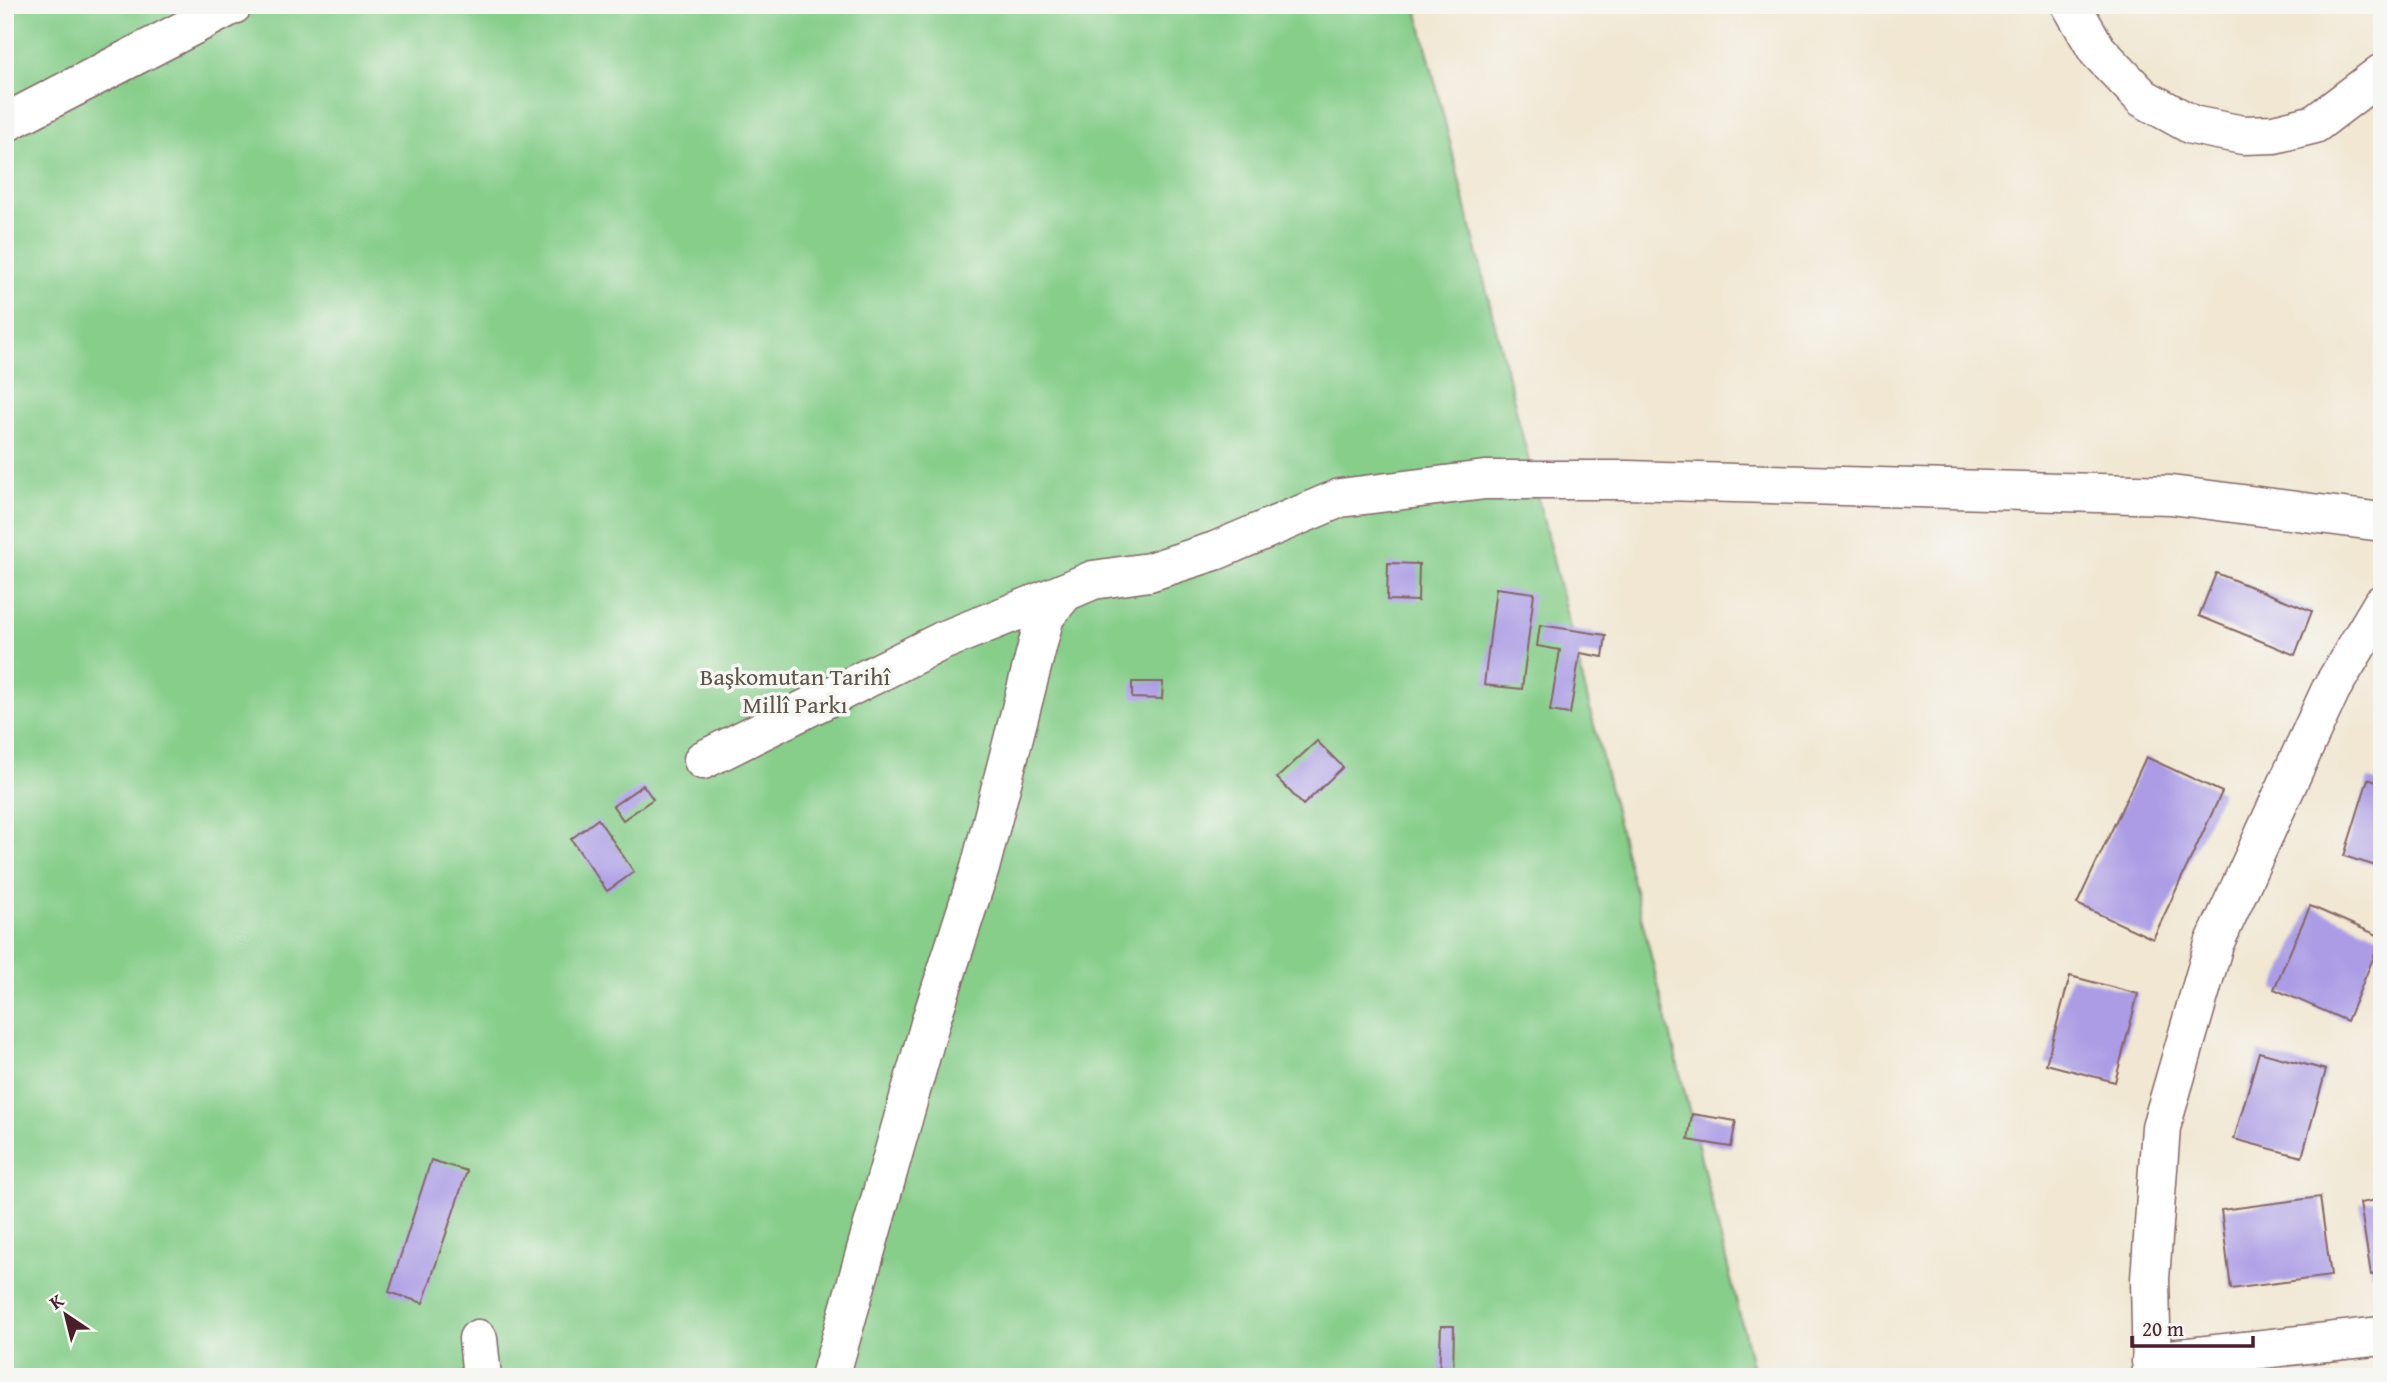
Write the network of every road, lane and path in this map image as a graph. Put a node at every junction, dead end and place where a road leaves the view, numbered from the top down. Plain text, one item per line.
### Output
1 (233, 5) edge
2 (2071, 5) edge
3 (2382, 73) edge
4 (5, 123) edge
5 (2382, 522) edge
6 (1066, 592) junction
7 (2382, 604) edge
8 (703, 760) dead end
9 (2382, 1336) edge
10 (478, 1339) dead end
11 (2151, 1369) edge
12 (482, 1377) edge
13 (830, 1377) edge

1 - 4 street
2 - 3 street
5 - 6 street
6 - 8 street
6 - 13 street
7 - 11 street
9 - 11 street
10 - 12 street

